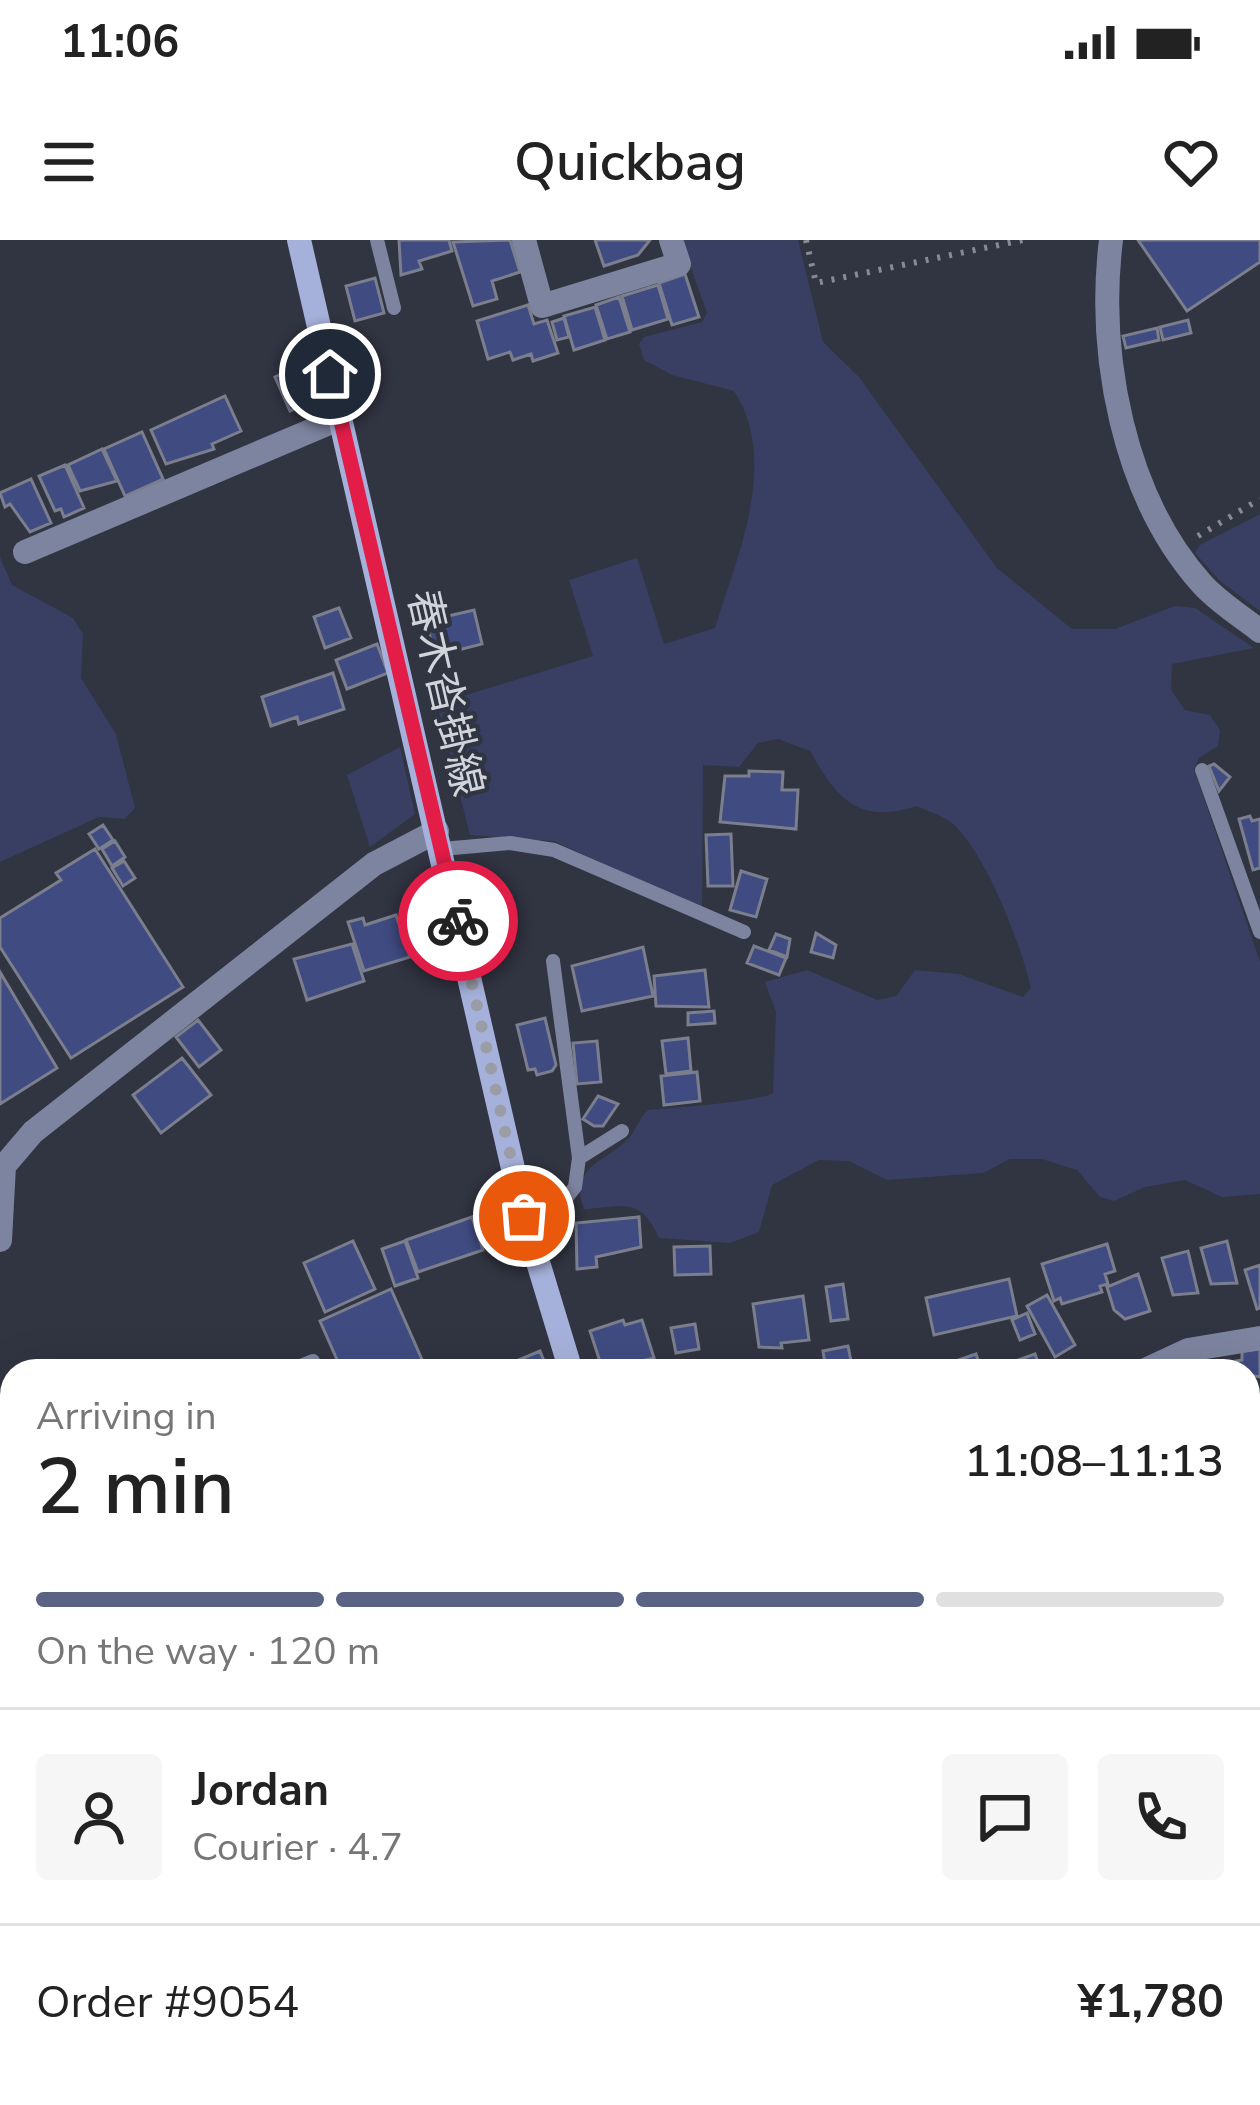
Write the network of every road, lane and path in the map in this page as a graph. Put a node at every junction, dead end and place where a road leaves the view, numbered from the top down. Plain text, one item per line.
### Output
1 (299, 240) edge
2 (377, 240) edge
3 (524, 240) edge
4 (671, 240) edge
5 (806, 240) edge
6 (1023, 240) edge
7 (1111, 240) edge
8 (394, 308) dead end
9 (341, 418) junction
10 (1260, 499) edge
11 (1175, 550) junction
12 (25, 553) dead end
13 (1260, 632) edge
14 (1202, 770) dead end
15 (439, 840) junction
16 (744, 932) dead end
17 (1260, 932) edge
18 (553, 961) dead end
19 (622, 1131) dead end
20 (579, 1158) junction
21 (2, 1164) edge
22 (0, 1240) edge
23 (531, 1242) junction
24 (1260, 1338) edge
25 (567, 1359) edge
26 (1169, 1359) edge

1 - 9 main road, 春木沓掛線
2 - 8 lane
3 - 4 street
5 - 6 path
7 - 11 street
9 - 12 street
9 - 15 main road, 春木沓掛線
10 - 11 path
11 - 13 street
14 - 17 lane
15 - 16 lane
15 - 21 street
15 - 23 main road, 春木沓掛線
18 - 20 lane
19 - 20 lane
20 - 23 lane
21 - 22 street
23 - 25 main road, 春木沓掛線
24 - 26 street

